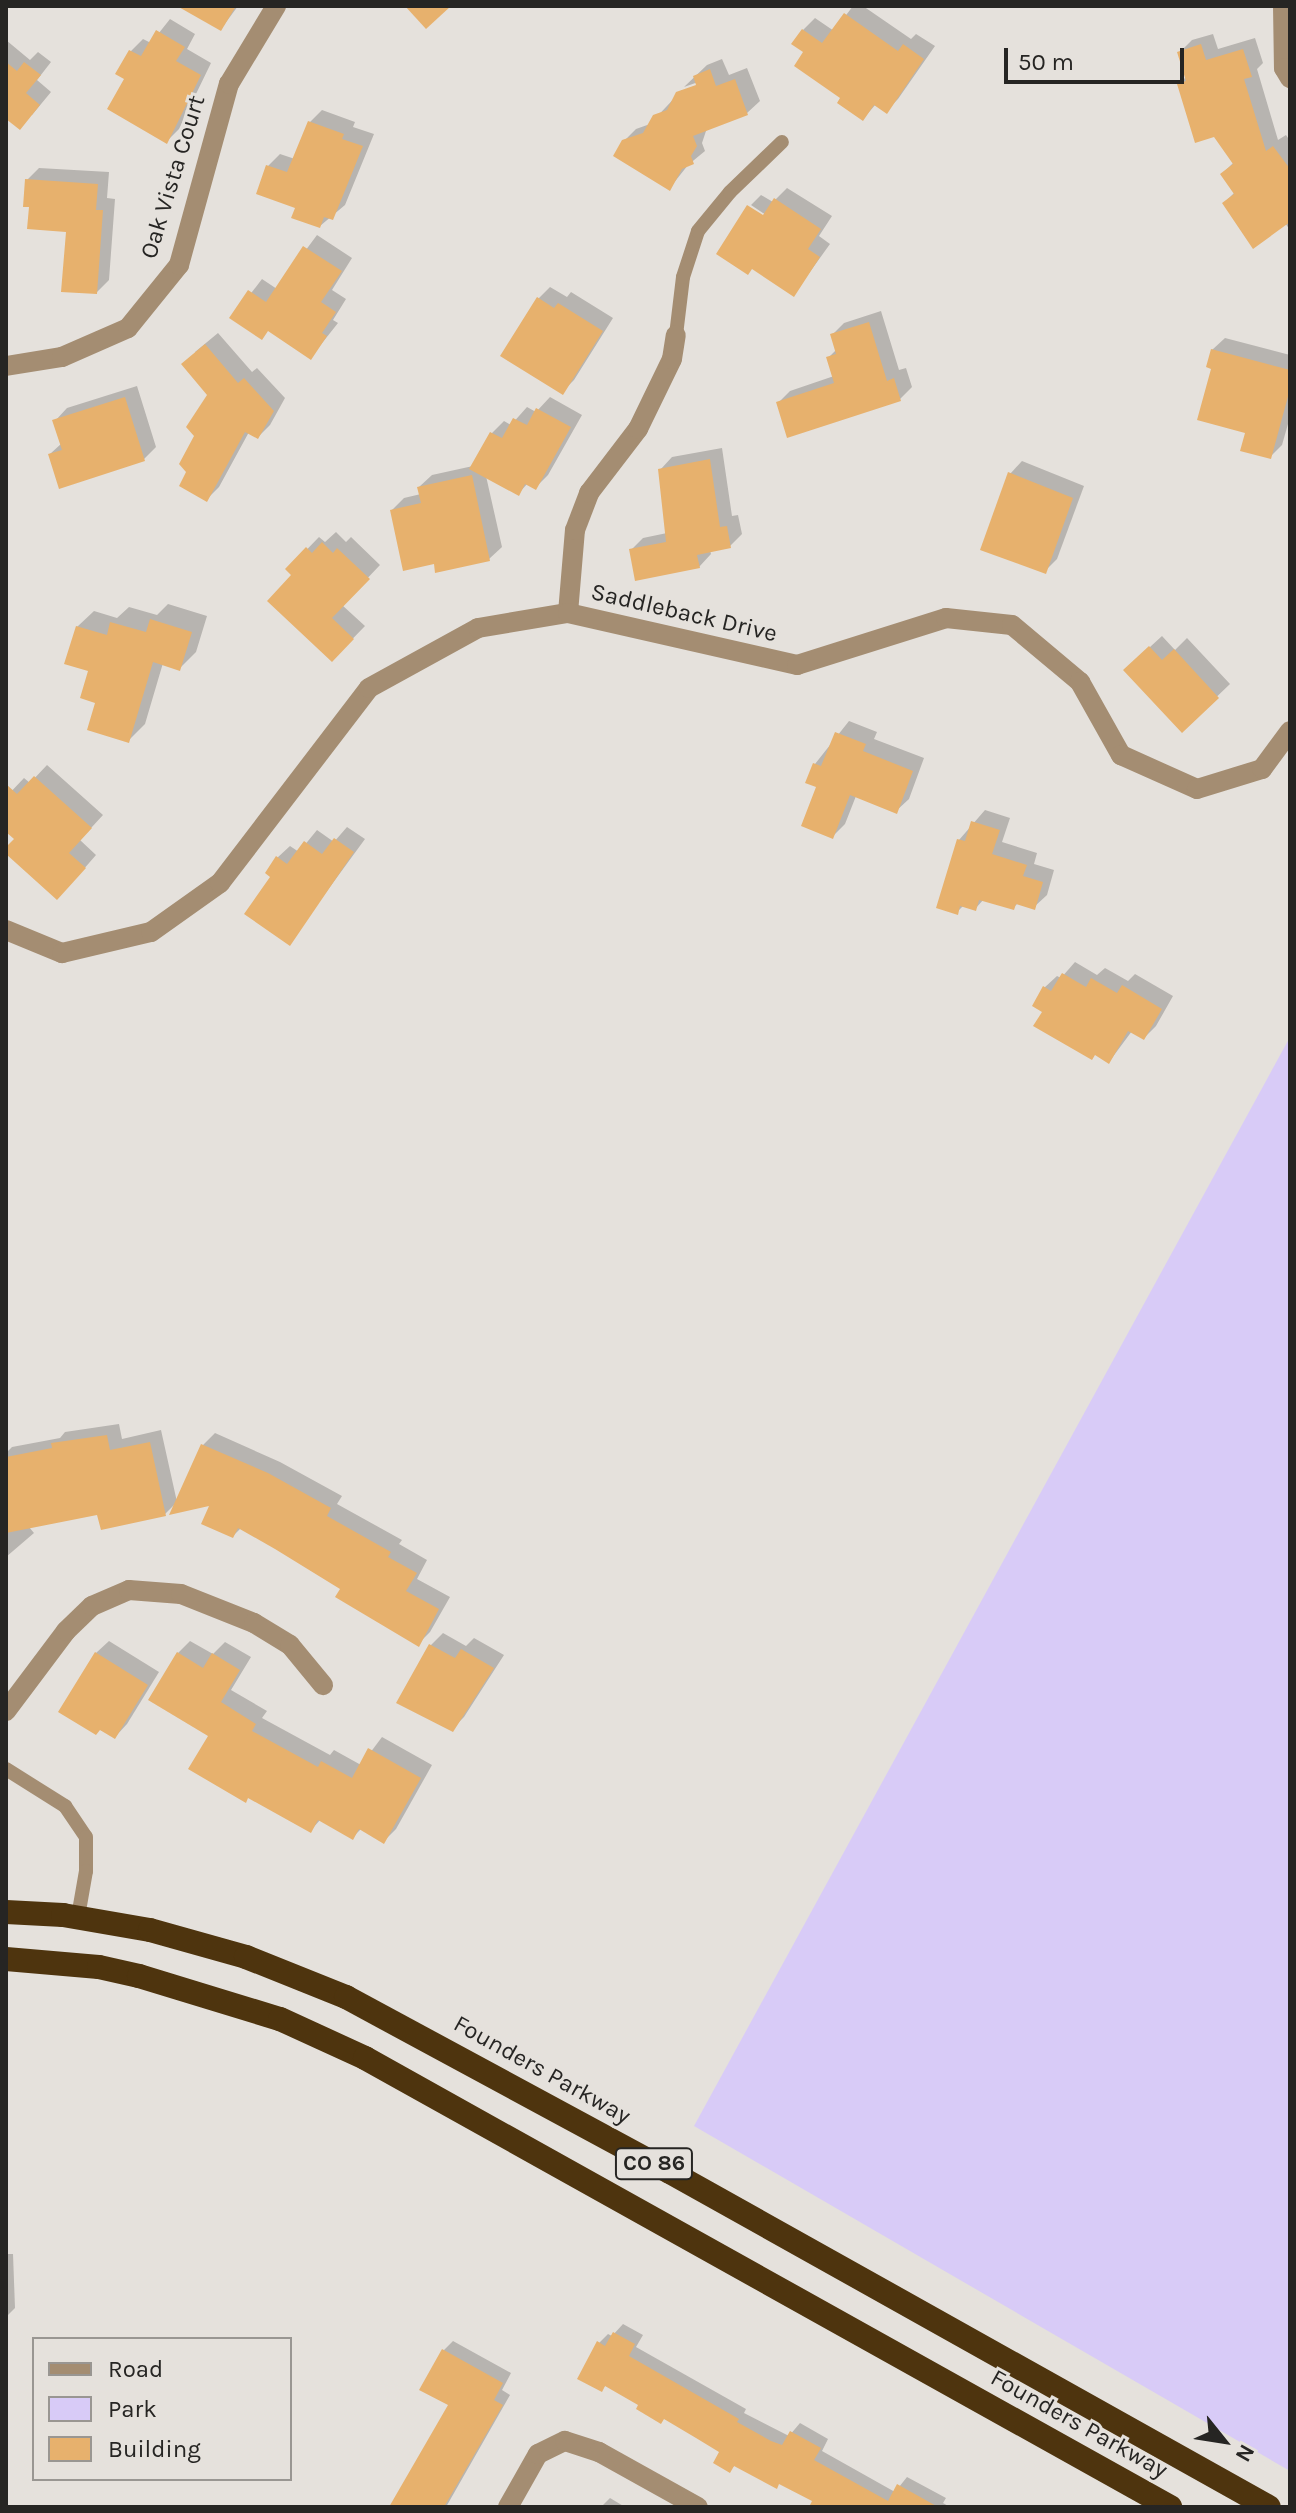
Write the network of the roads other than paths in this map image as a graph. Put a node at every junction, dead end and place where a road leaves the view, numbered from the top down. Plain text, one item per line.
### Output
1 (276, 6) edge
2 (1283, 6) edge
3 (1290, 78) edge
4 (782, 142) dead end
5 (676, 335) joint
6 (6, 366) edge
7 (568, 613) junction
8 (1290, 731) edge
9 (6, 930) edge
10 (323, 1685) dead end
11 (6, 1711) edge
12 (6, 1769) edge
13 (6, 1912) edge
14 (78, 1917) junction
15 (6, 1959) edge
16 (508, 2507) edge
17 (698, 2507) edge
18 (1170, 2507) edge
19 (1269, 2507) edge

1 - 6 street, Oak Vista Court
2 - 3 street
4 - 5 lane
5 - 7 street
7 - 8 street, Saddleback Drive
7 - 9 street, Saddleback Drive
10 - 11 street
12 - 14 lane
13 - 14 highway, Founders Parkway / CO 86
14 - 19 highway, Founders Parkway / CO 86
15 - 18 highway, Founders Parkway / CO 86
16 - 17 street

